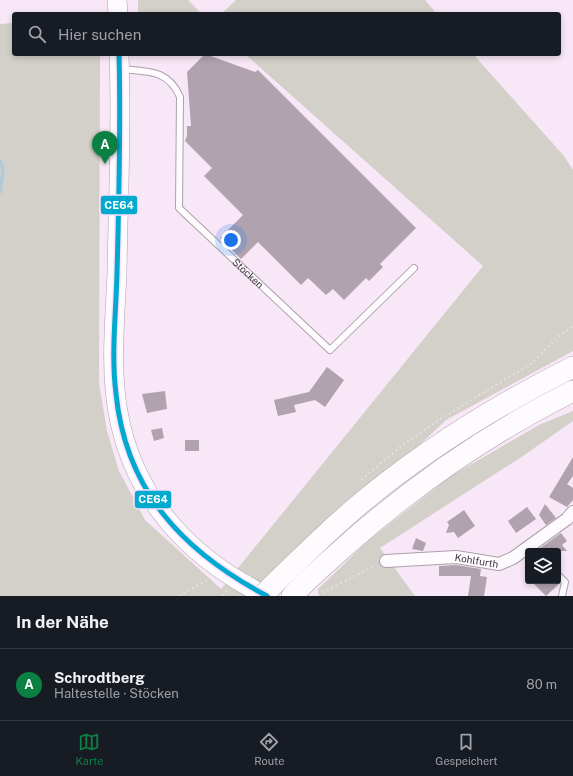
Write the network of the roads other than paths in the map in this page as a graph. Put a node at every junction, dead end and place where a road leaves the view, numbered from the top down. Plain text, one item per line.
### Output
1 (117, 0) edge
2 (118, 12) edge
3 (120, 61) edge
4 (414, 268) dead end
5 (573, 367) edge
6 (573, 391) edge
7 (573, 512) edge
8 (533, 548) edge
9 (525, 552) edge
10 (386, 561) road end
11 (561, 578) edge
12 (273, 588) edge
13 (302, 594) edge
14 (262, 596) edge
15 (562, 596) edge

1 - 2 main road
3 - 4 lane, Stöcken
3 - 12 main road, Stöcken
5 - 12 highway
6 - 13 highway
7 - 8 street, Kohlfurth
9 - 10 street, Kohlfurth
11 - 15 lane
12 - 14 highway, bridge

